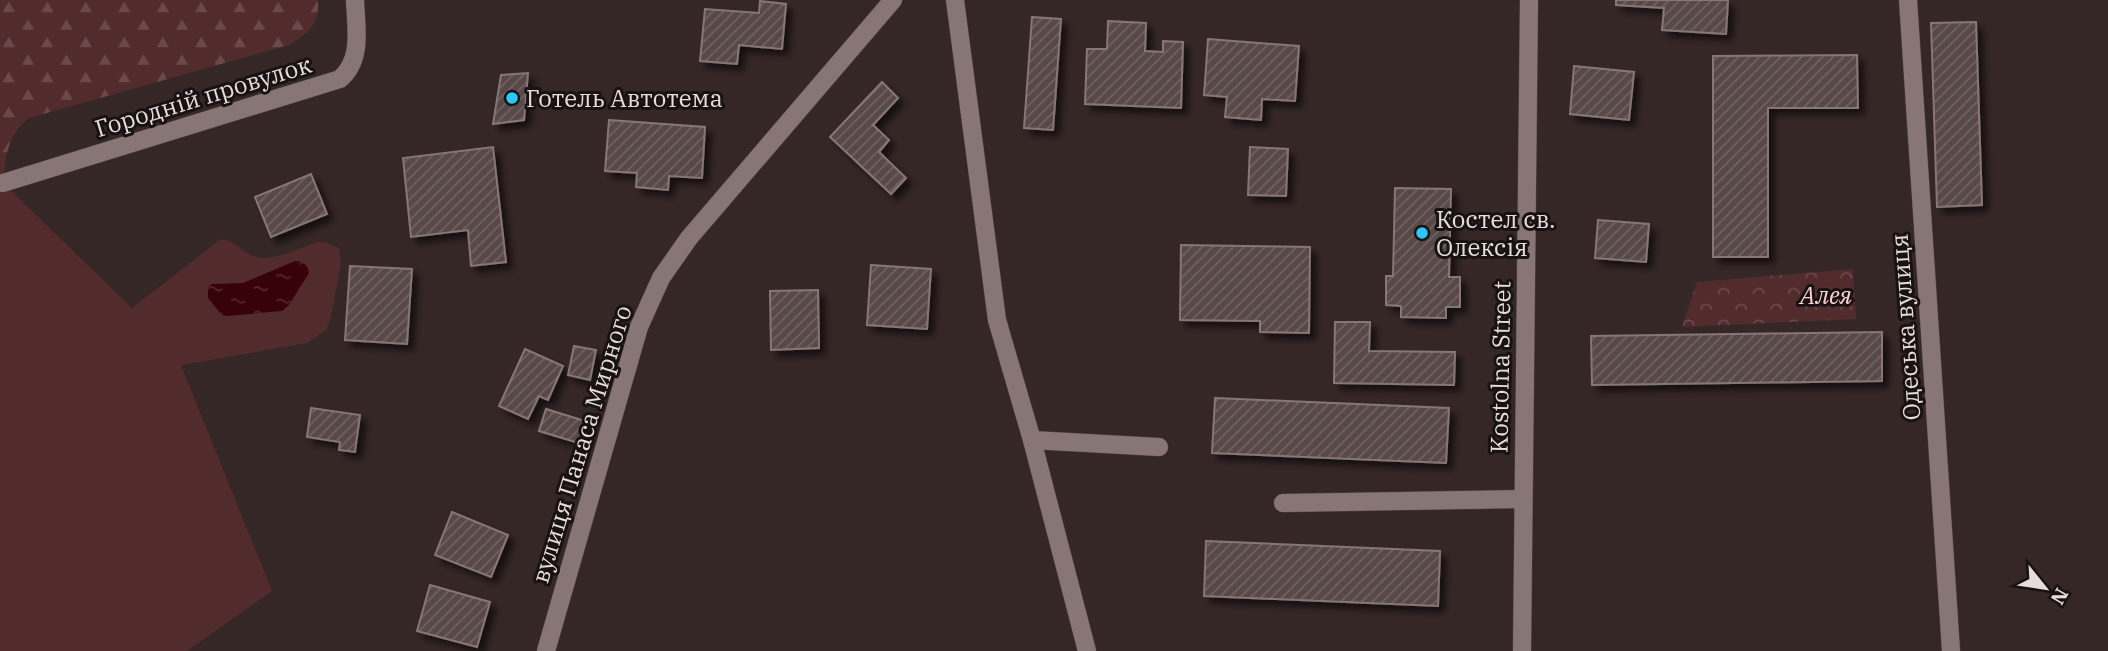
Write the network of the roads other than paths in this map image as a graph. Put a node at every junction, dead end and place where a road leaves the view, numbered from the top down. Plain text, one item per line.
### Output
1 (355, 0) edge
2 (893, 0) edge
3 (956, 0) edge
4 (1529, 0) edge
5 (1908, 0) edge
6 (2, 184) edge
7 (1032, 440) junction
8 (1159, 447) dead end
9 (1522, 499) junction
10 (1283, 503) dead end
11 (546, 651) edge
12 (1087, 651) edge
13 (1522, 651) edge
14 (1951, 651) edge

1 - 6 street, Городній провулок
2 - 11 street, вулиця Панаса Мирного
3 - 7 street
4 - 9 street, Kostolna Street
5 - 14 street, Одеська вулиця
7 - 8 street
7 - 12 street
9 - 10 street
9 - 13 street, Kostolna Street

